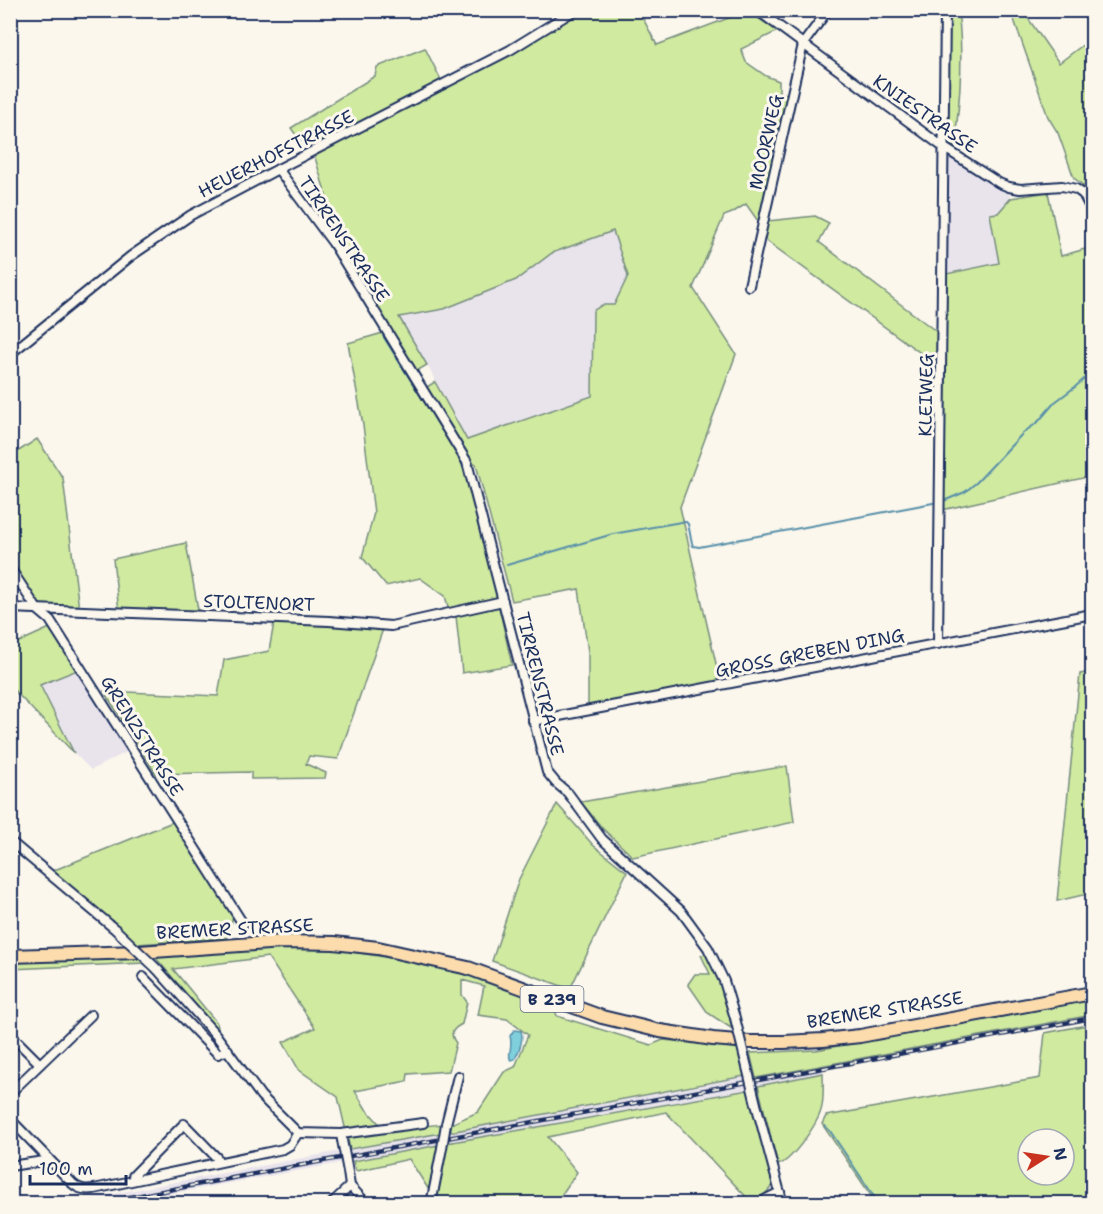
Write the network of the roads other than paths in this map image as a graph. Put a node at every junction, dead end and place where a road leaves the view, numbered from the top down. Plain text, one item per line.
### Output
1 (575, 10) edge
2 (757, 10) edge
3 (828, 10) edge
4 (945, 10) edge
5 (803, 44) junction
6 (943, 147) junction
7 (278, 169) junction
8 (1087, 192) edge
9 (1092, 211) edge
10 (749, 286) dead end
11 (10, 354) edge
12 (10, 568) edge
13 (503, 601) junction
14 (10, 608) edge
15 (37, 609) junction
16 (1092, 614) edge
17 (938, 644) junction
18 (533, 721) junction
19 (10, 841) edge
20 (243, 924) dead end
21 (10, 956) edge
22 (143, 977) dead end
23 (1092, 993) edge
24 (91, 1015) dead end
25 (10, 1034) edge
26 (228, 1050) junction
27 (40, 1064) junction
28 (458, 1076) dead end
29 (10, 1093) edge
30 (10, 1119) edge
31 (423, 1123) dead end
32 (298, 1133) junction
33 (342, 1137) junction
34 (48, 1158) junction
35 (218, 1162) junction
36 (10, 1166) edge
37 (134, 1180) junction
38 (350, 1186) junction
39 (780, 1191) junction
40 (331, 1203) edge
41 (367, 1203) edge
42 (431, 1203) edge
43 (762, 1203) edge
44 (783, 1203) edge

1 - 7 street, HEUERHOFSTRASSE
2 - 5 street, KNIESTRASSE
3 - 5 street, MOORWEG
4 - 6 street, KLEIWEG
5 - 6 street, KNIESTRASSE
5 - 10 street, MOORWEG
6 - 8 street, KNIESTRASSE
6 - 17 street, KLEIWEG
7 - 11 street, HEUERHOFSTRASSE
7 - 13 street, TIRRENSTRASSE
8 - 9 street
12 - 15 street, GRENZSTRASSE
13 - 15 street, STOLTENORT
13 - 18 street, TIRRENSTRASSE
14 - 15 street, STOLTENORT
15 - 20 street, GRENZSTRASSE
16 - 17 street, GROSS GREBEN DING
17 - 18 street, GROSS GREBEN DING
18 - 39 street, TIRRENSTRASSE, bridge
19 - 26 street, bridge
21 - 23 main road, BREMER STRASSE / B 239
22 - 26 street
24 - 27 street
25 - 27 street
26 - 32 street
27 - 29 street
28 - 42 street, bridge
30 - 34 street
31 - 33 street
32 - 33 street
32 - 35 street
33 - 38 street, bridge
34 - 36 street
34 - 37 street
35 - 37 street
35 - 37 street
38 - 40 street
38 - 41 street
39 - 43 street
39 - 44 street, TIRRENSTRASSE

